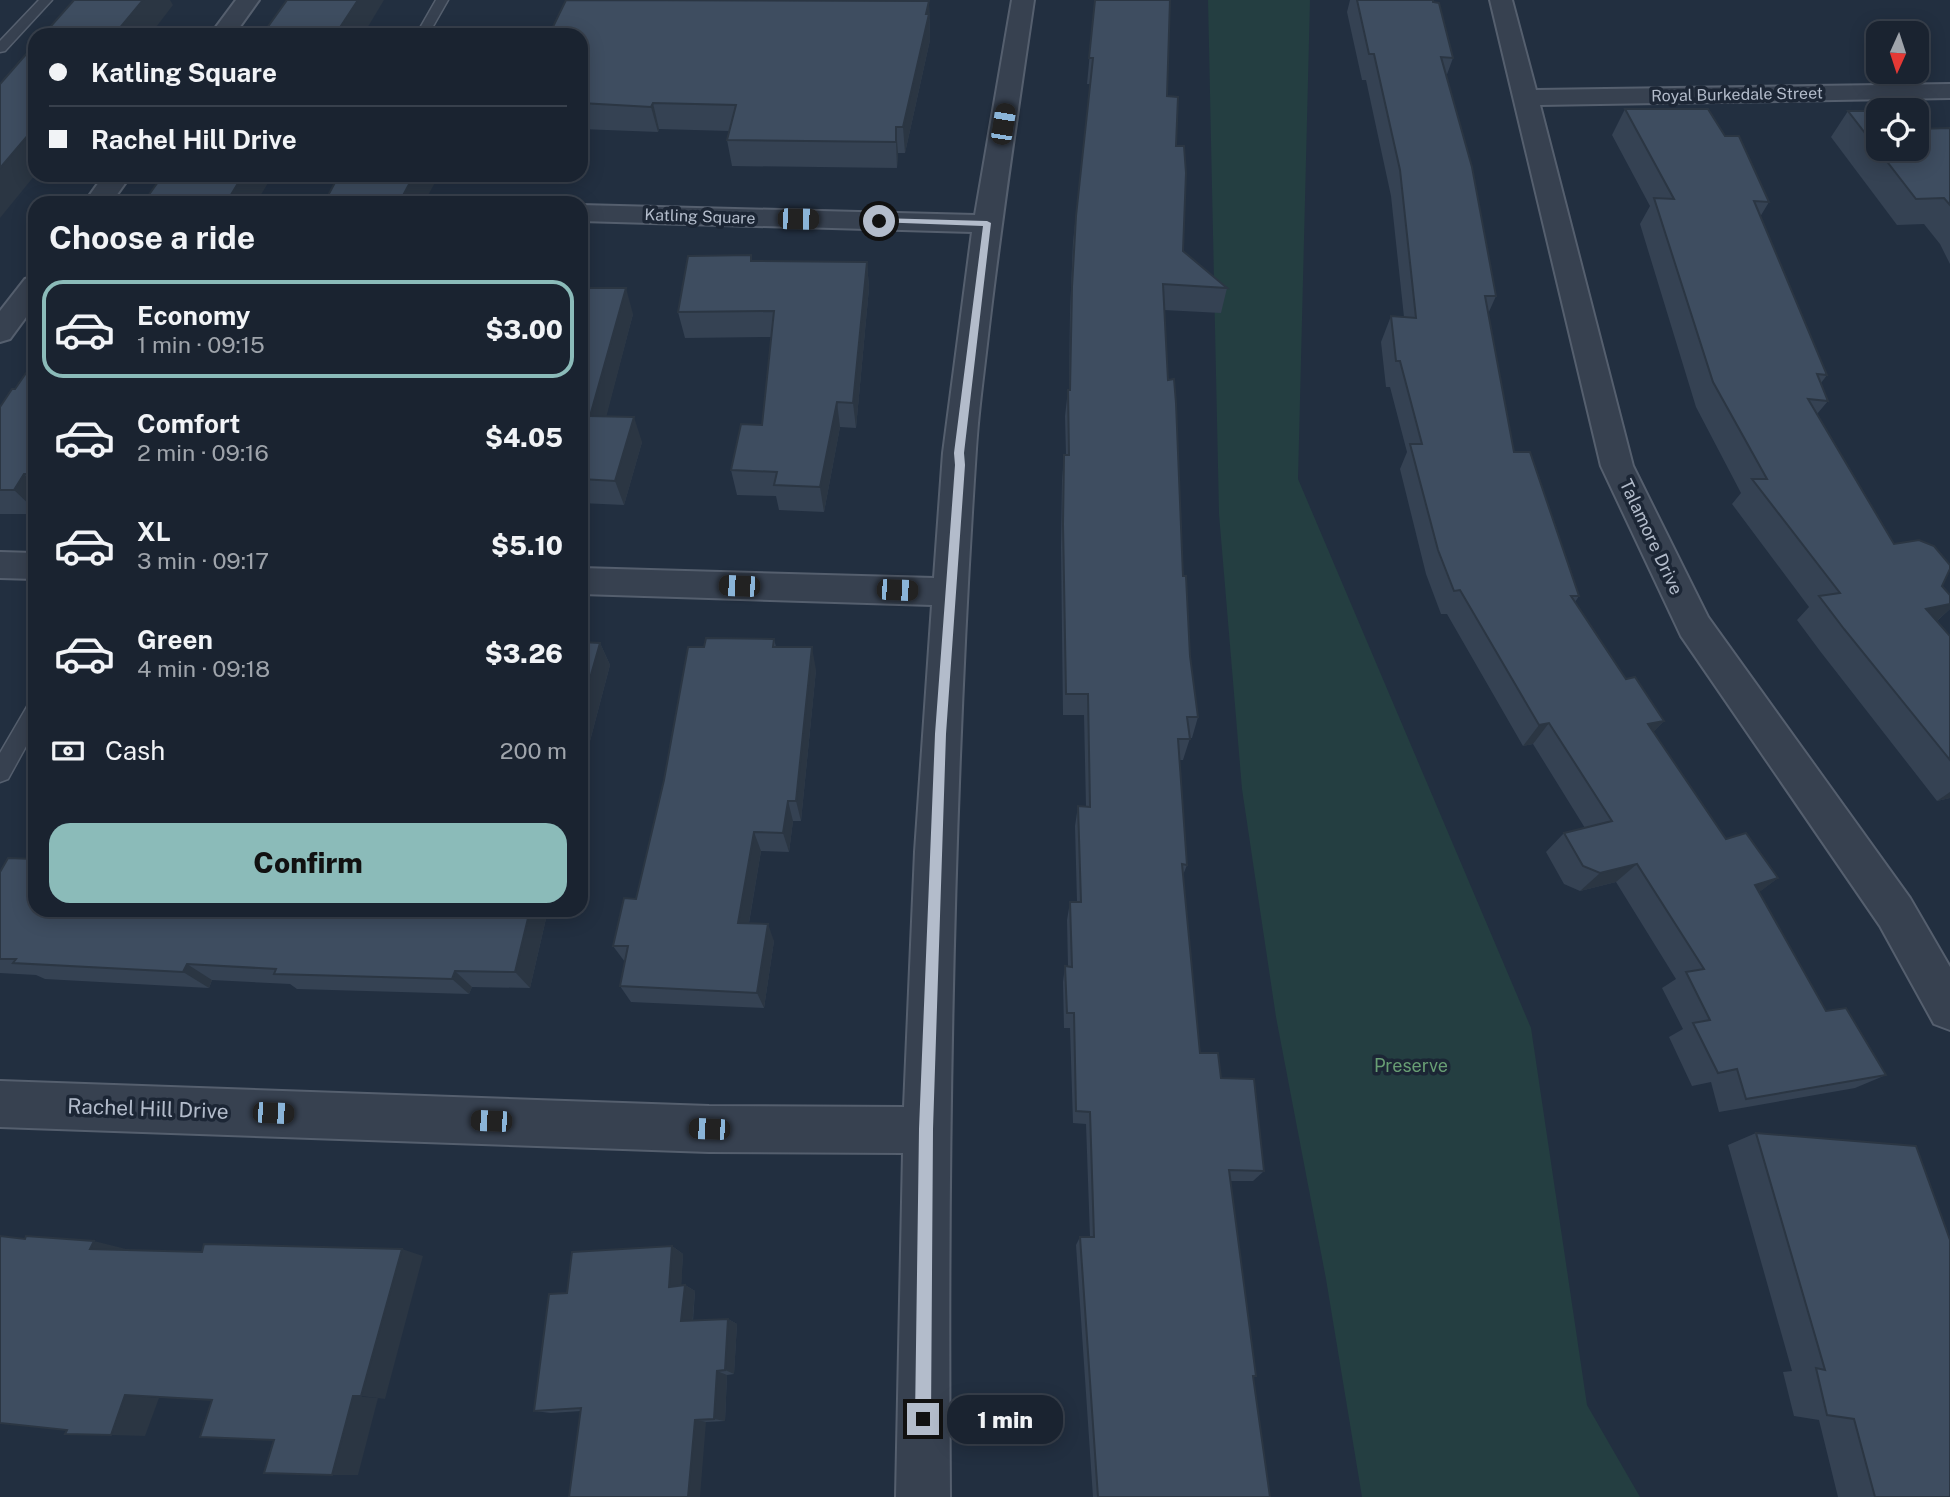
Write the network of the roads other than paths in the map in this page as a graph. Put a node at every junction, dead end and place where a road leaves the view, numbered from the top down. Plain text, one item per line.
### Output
1 (46, 0) edge
2 (248, 0) edge
3 (442, 0) edge
4 (1023, 0) edge
5 (1501, 0) edge
6 (227, 28) edge
7 (426, 28) edge
8 (0, 48) edge
9 (1950, 91) edge
10 (1524, 98) junction
11 (588, 213) edge
12 (987, 223) junction
13 (28, 294) edge
14 (0, 332) edge
15 (0, 565) edge
16 (28, 566) edge
17 (588, 581) edge
18 (950, 592) junction
19 (28, 723) edge
20 (0, 773) edge
21 (1950, 1009) edge
22 (0, 1104) edge
23 (926, 1129) junction
24 (923, 1497) edge

1 - 8 lane
2 - 6 street
3 - 7 lane
4 - 12 street
5 - 10 street, Talamore Drive
9 - 10 street, Royal Burkedale Street
10 - 21 street, Talamore Drive
11 - 12 street, Katling Square
12 - 18 street
13 - 14 street
15 - 16 street
17 - 18 street
18 - 23 street
19 - 20 lane
22 - 23 street, Rachel Hill Drive
23 - 24 street

